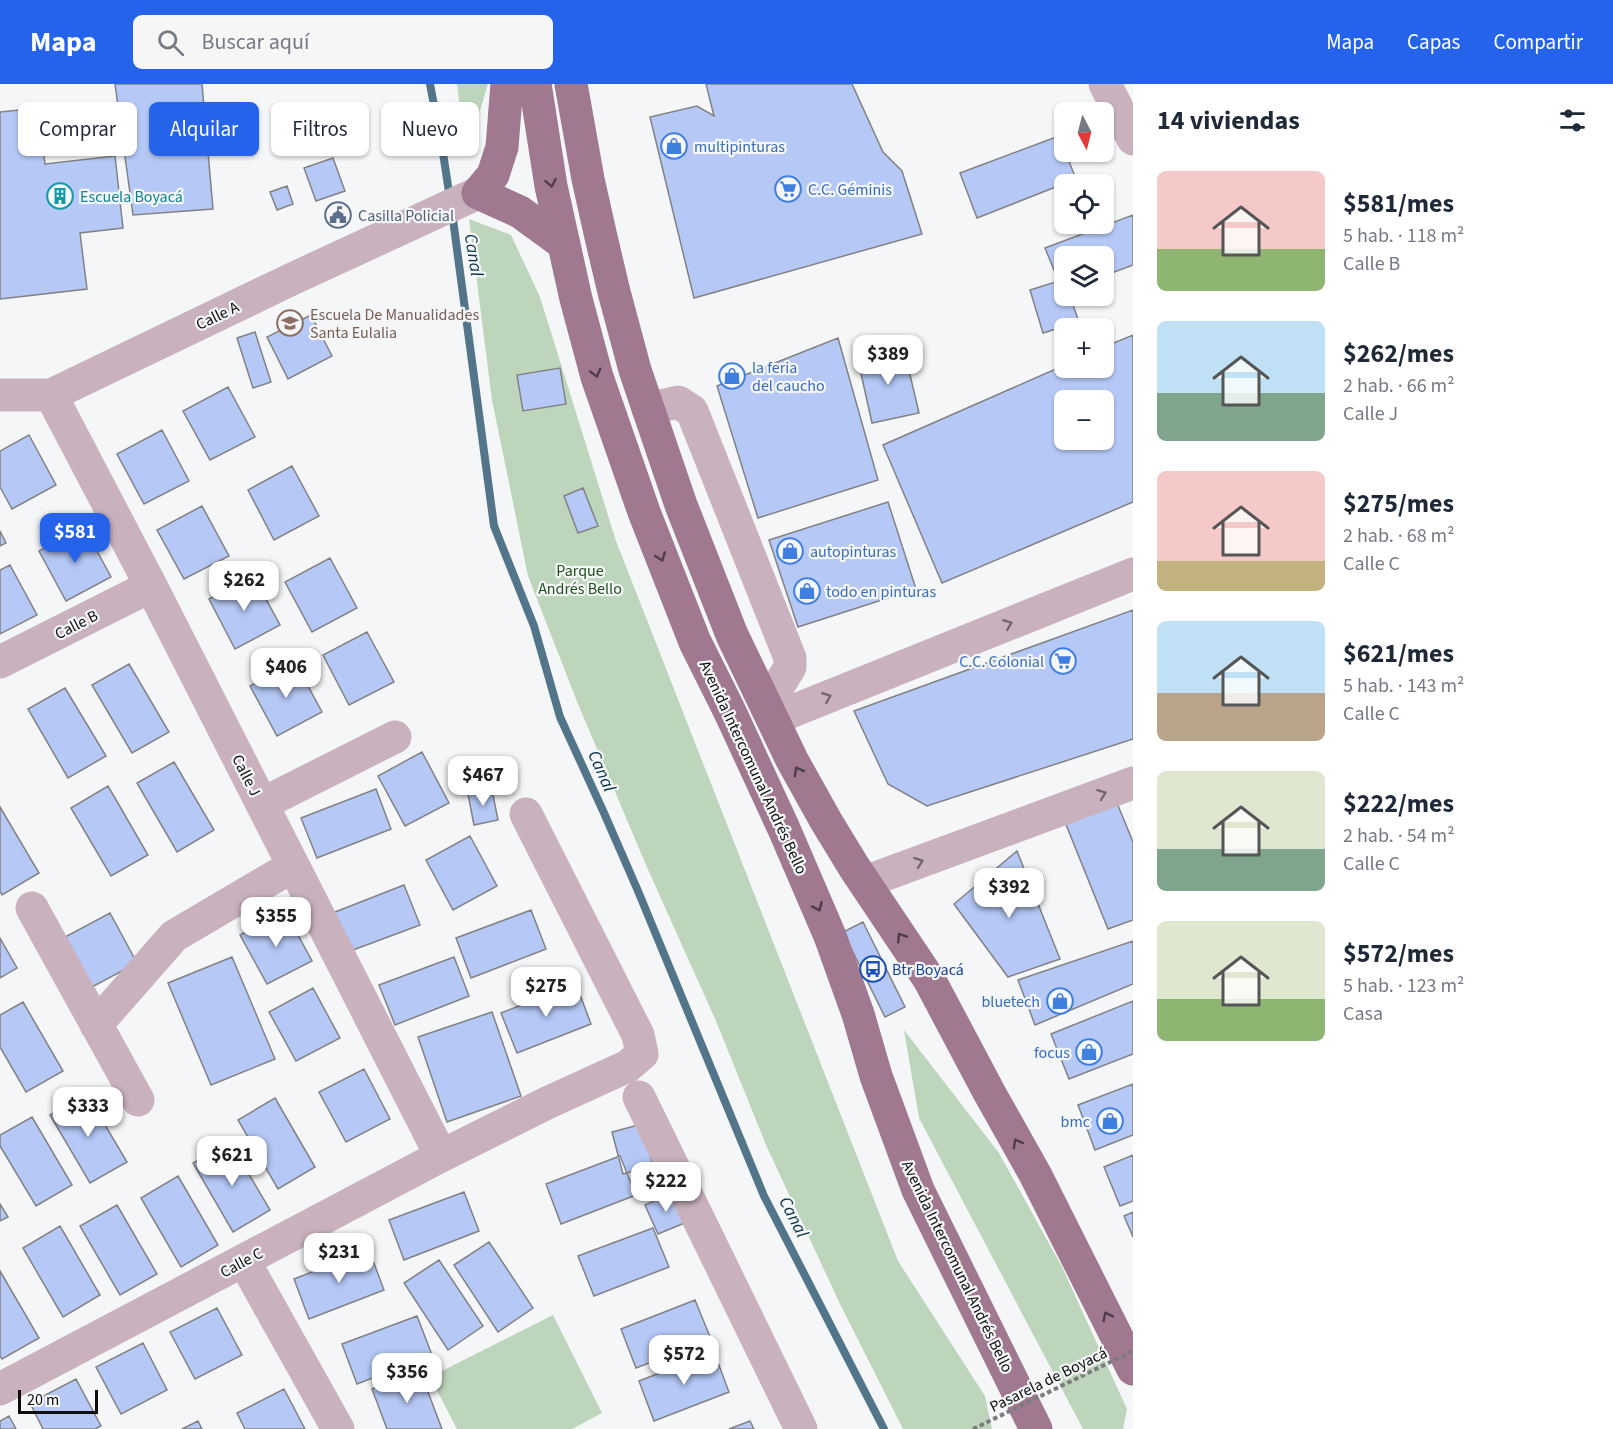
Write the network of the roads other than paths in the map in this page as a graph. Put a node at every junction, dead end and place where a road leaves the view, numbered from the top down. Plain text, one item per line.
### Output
1 (507, 84) edge
2 (535, 84) edge
3 (572, 84) edge
4 (1105, 84) edge
5 (1133, 139) edge
6 (477, 194) junction
7 (564, 244) junction
8 (0, 395) edge
9 (51, 395) junction
10 (648, 409) junction
11 (1133, 574) edge
12 (151, 586) junction
13 (0, 662) edge
14 (770, 712) junction
15 (394, 737) dead end
16 (1133, 783) edge
17 (262, 804) junction
18 (526, 814) dead end
19 (293, 866) junction
20 (865, 882) junction
21 (32, 908) dead end
22 (96, 1025) junction
23 (639, 1097) dead end
24 (138, 1100) dead end
25 (441, 1156) junction
26 (244, 1261) junction
27 (1133, 1369) edge
28 (0, 1389) edge
29 (1031, 1426) edge
30 (338, 1429) edge
31 (801, 1429) edge

1 - 6 main road
2 -> 7 main road, Avenida Intercomunal Andrés Bello
3 - 10 main road
4 - 5 street
6 - 7 main road
6 - 9 street, Calle A
7 -> 29 main road, Avenida Intercomunal Andrés Bello
8 - 9 street, Calle A
9 - 12 street, Calle J
10 - 14 main road
10 - 14 street
14 -> 11 street
12 - 13 street, Calle B
12 - 17 street, Calle J
20 -> 14 main road
15 - 17 street
20 -> 16 street
17 - 19 street, Calle J
18 - 25 street, Calle C
19 - 22 street
19 - 25 street, Calle J
27 -> 20 main road
21 - 22 street
22 - 24 street
23 - 31 street
25 - 26 street, Calle C
26 - 28 street, Calle C
26 - 30 street

